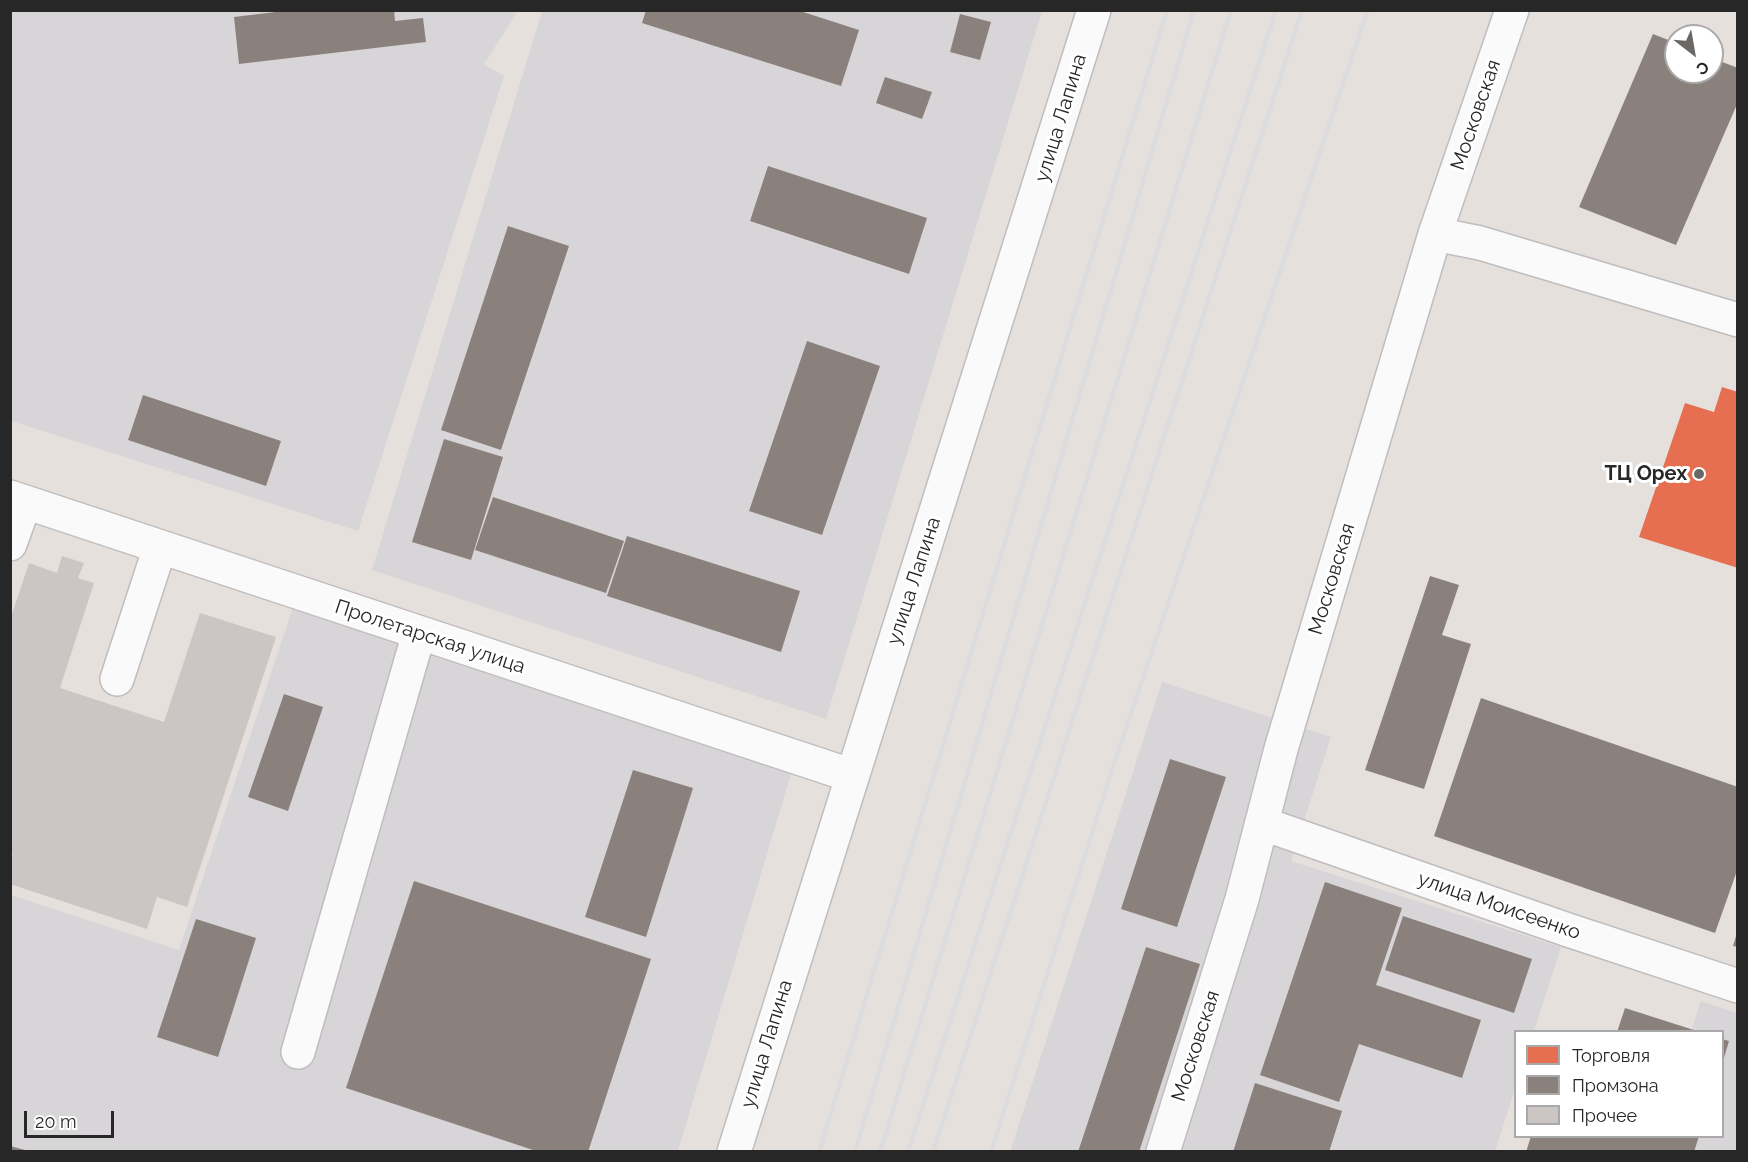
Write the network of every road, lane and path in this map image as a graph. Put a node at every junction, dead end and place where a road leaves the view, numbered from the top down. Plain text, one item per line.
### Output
1 (1094, 10) edge
2 (1512, 10) edge
3 (1435, 234) junction
4 (1737, 320) edge
5 (18, 500) edge
6 (10, 544) edge
7 (159, 547) junction
8 (419, 633) junction
9 (117, 679) dead end
10 (850, 775) junction
11 (1261, 825) junction
12 (1737, 986) edge
13 (298, 1052) dead end
14 (734, 1152) edge
15 (1163, 1152) edge

1 - 10 street, улица Лапина
2 - 3 street, Московская
3 - 4 street
3 - 11 street, Московская
5 - 6 street
5 - 7 street, Пролетарская улица
7 - 8 street, Пролетарская улица
7 - 9 street
8 - 10 street, Пролетарская улица
8 - 13 street
10 - 14 street, улица Лапина
11 - 12 street, улица Моисеенко
11 - 15 street, Московская

